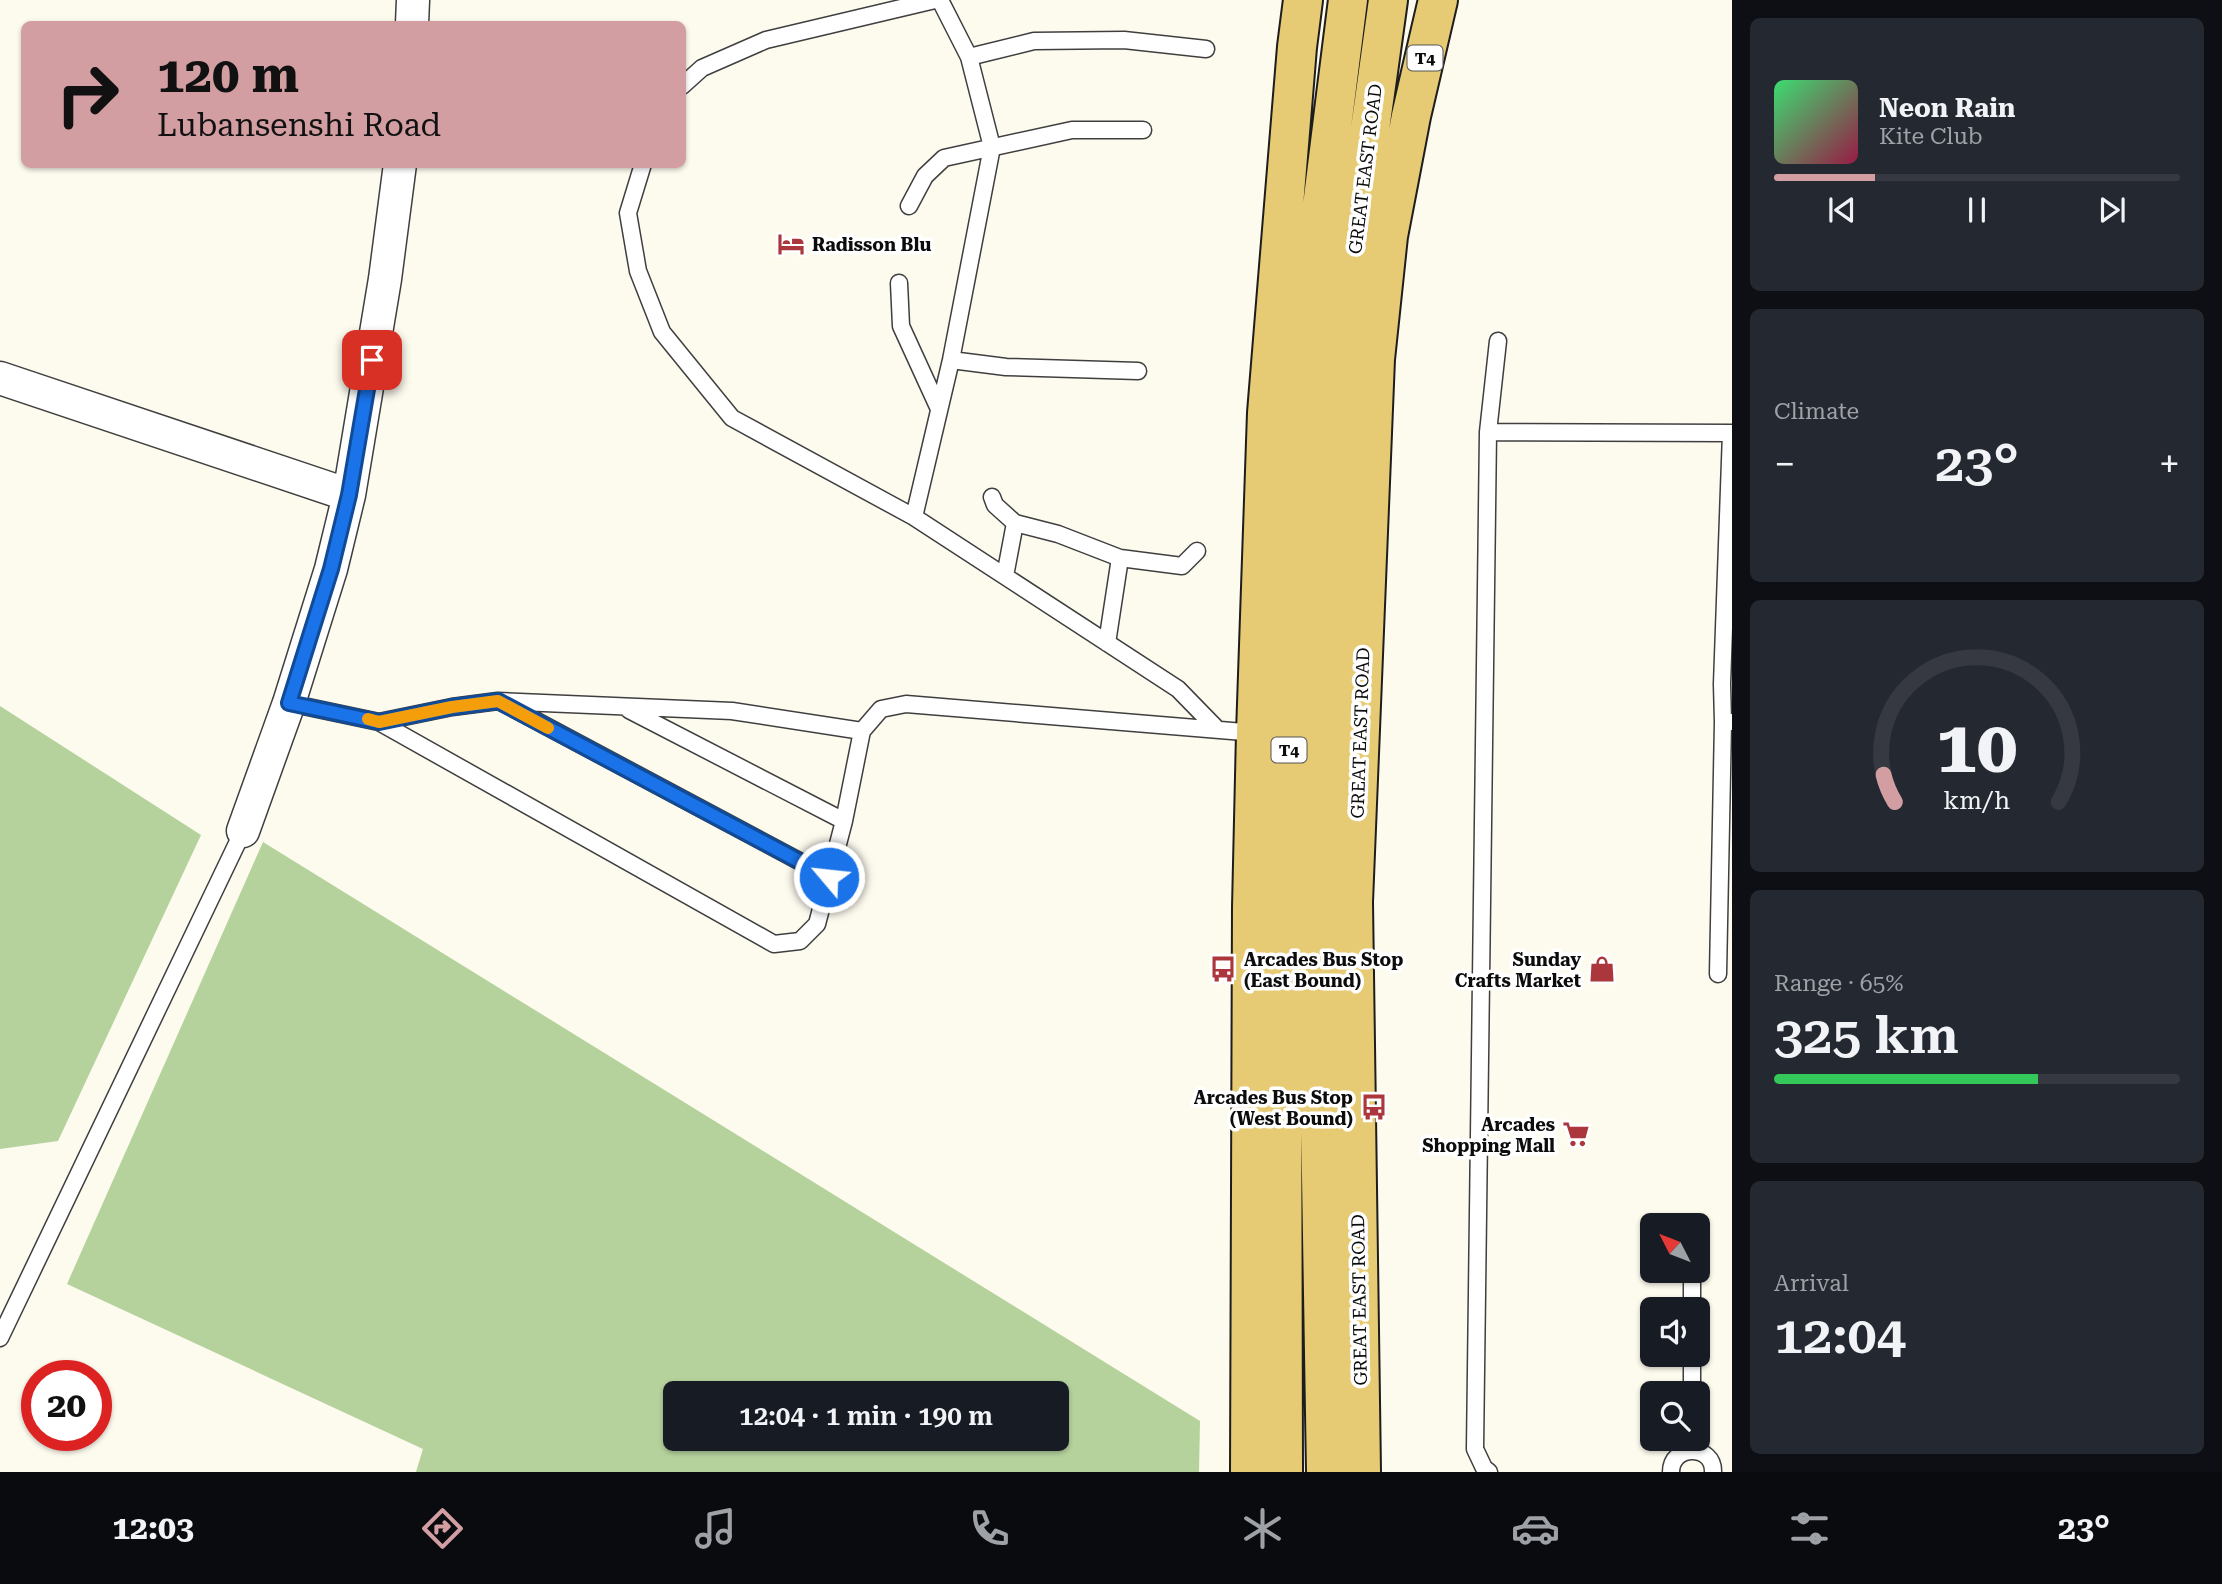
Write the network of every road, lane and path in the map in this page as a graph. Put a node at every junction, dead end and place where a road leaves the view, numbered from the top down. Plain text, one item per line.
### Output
1 (413, 0) edge
2 (937, 0) edge
3 (1280, 0) edge
4 (1303, 0) edge
5 (1388, 0) edge
6 (1438, 0) edge
7 (1467, 0) edge
8 (1345, 15) edge
9 (412, 21) edge
10 (1297, 47) junction
11 (1206, 49) dead end
12 (1426, 54) junction
13 (968, 57) junction
14 (686, 82) edge
15 (1143, 130) dead end
16 (992, 148) junction
17 (399, 168) edge
18 (642, 168) edge
19 (909, 206) dead end
20 (900, 283) dead end
21 (1499, 341) dead end
22 (951, 360) junction
23 (1139, 371) dead end
24 (0, 377) edge
25 (939, 409) junction
26 (1488, 432) junction
27 (1732, 433) edge
28 (349, 495) junction
29 (992, 497) dead end
30 (914, 516) junction
31 (1015, 523) junction
32 (1197, 551) dead end
33 (1120, 558) junction
34 (1005, 576) junction
35 (1107, 643) junction
36 (498, 701) junction
37 (289, 703) junction
38 (622, 706) junction
39 (379, 722) junction
40 (1728, 722) edge
41 (1217, 729) junction
42 (862, 731) junction
43 (1256, 733) junction
44 (844, 821) junction
45 (243, 831) joint
46 (829, 877) junction
47 (1718, 974) dead end
48 (0, 1338) edge
49 (1684, 1451) edge
50 (1701, 1451) edge
51 (1250, 1472) edge
52 (1283, 1472) edge
53 (1326, 1472) edge
54 (1361, 1472) edge
55 (1489, 1472) edge
56 (1671, 1472) edge
57 (1713, 1472) edge
58 (1723, 1472) edge

1 - 9 street
2 - 13 lane
2 - 14 lane
3 - 10 main road
4 - 10 main road, T4
5 - 53 main road, GREAT EAST ROAD / T4
6 - 12 main road, GREAT EAST ROAD / T4
7 - 12 main road
8 - 52 main road, T4
10 - 43 main road, T4
11 - 13 lane
12 - 54 main road, GREAT EAST ROAD / T4
13 - 16 lane
15 - 16 lane
16 - 19 lane
16 - 22 lane
17 - 28 street
18 - 30 lane
20 - 25 lane
21 - 26 lane
22 - 23 lane
22 - 25 lane
24 - 28 street
25 - 30 lane
26 - 27 lane
26 - 55 lane
27 - 40 lane
28 - 37 street
29 - 31 lane
30 - 34 lane
31 - 33 lane
31 - 34 lane
32 - 33 lane
33 - 35 lane
34 - 35 lane
35 - 41 lane
36 - 38 lane
36 - 39 lane
36 - 46 lane
37 - 39 lane
37 - 45 street
38 - 42 lane
38 - 44 lane
39 - 46 lane
40 - 47 lane
41 - 42 lane
41 - 43 lane
42 - 44 lane
43 - 51 main road, T4
44 - 46 lane
45 - 48 lane
49 - 56 lane
50 - 57 lane
57 - 58 lane

